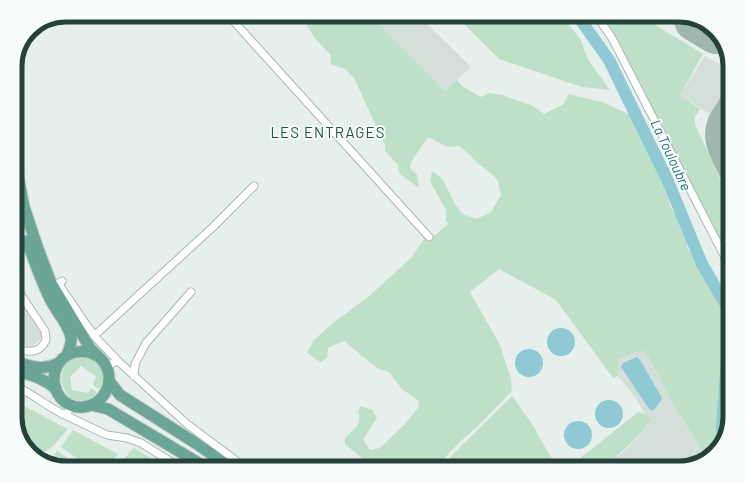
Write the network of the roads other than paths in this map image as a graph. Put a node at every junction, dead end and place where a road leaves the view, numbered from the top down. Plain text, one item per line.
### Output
1 (234, 22) edge
2 (601, 22) edge
3 (254, 186) dead end
4 (22, 220) edge
5 (22, 223) edge
6 (429, 237) dead end
7 (723, 253) edge
8 (62, 281) dead end
9 (191, 292) dead end
10 (22, 297) edge
11 (94, 336) junction
12 (22, 350) edge
13 (96, 355) junction
14 (63, 359) junction
15 (118, 361) junction
16 (22, 364) edge
17 (106, 366) junction
18 (22, 372) edge
19 (134, 376) junction
20 (110, 381) junction
21 (56, 389) junction
22 (22, 390) edge
23 (72, 405) junction
24 (91, 405) junction
25 (66, 416) junction
26 (170, 461) edge
27 (195, 461) edge
28 (221, 461) edge
29 (237, 461) edge

1 - 6 street
2 - 7 street
3 - 11 street
4 - 13 main road
5 - 14 main road
8 - 11 street
9 - 19 street
10 - 12 street
11 - 15 street
13 - 14 main road
13 - 17 main road
14 - 16 main road
14 - 21 main road
15 - 17 street
15 - 19 street
17 - 20 main road
18 - 21 main road
19 - 29 street
20 - 24 main road
20 - 28 main road
21 - 23 main road
22 - 25 street
23 - 24 main road
23 - 25 street
24 - 27 main road
25 - 26 street

